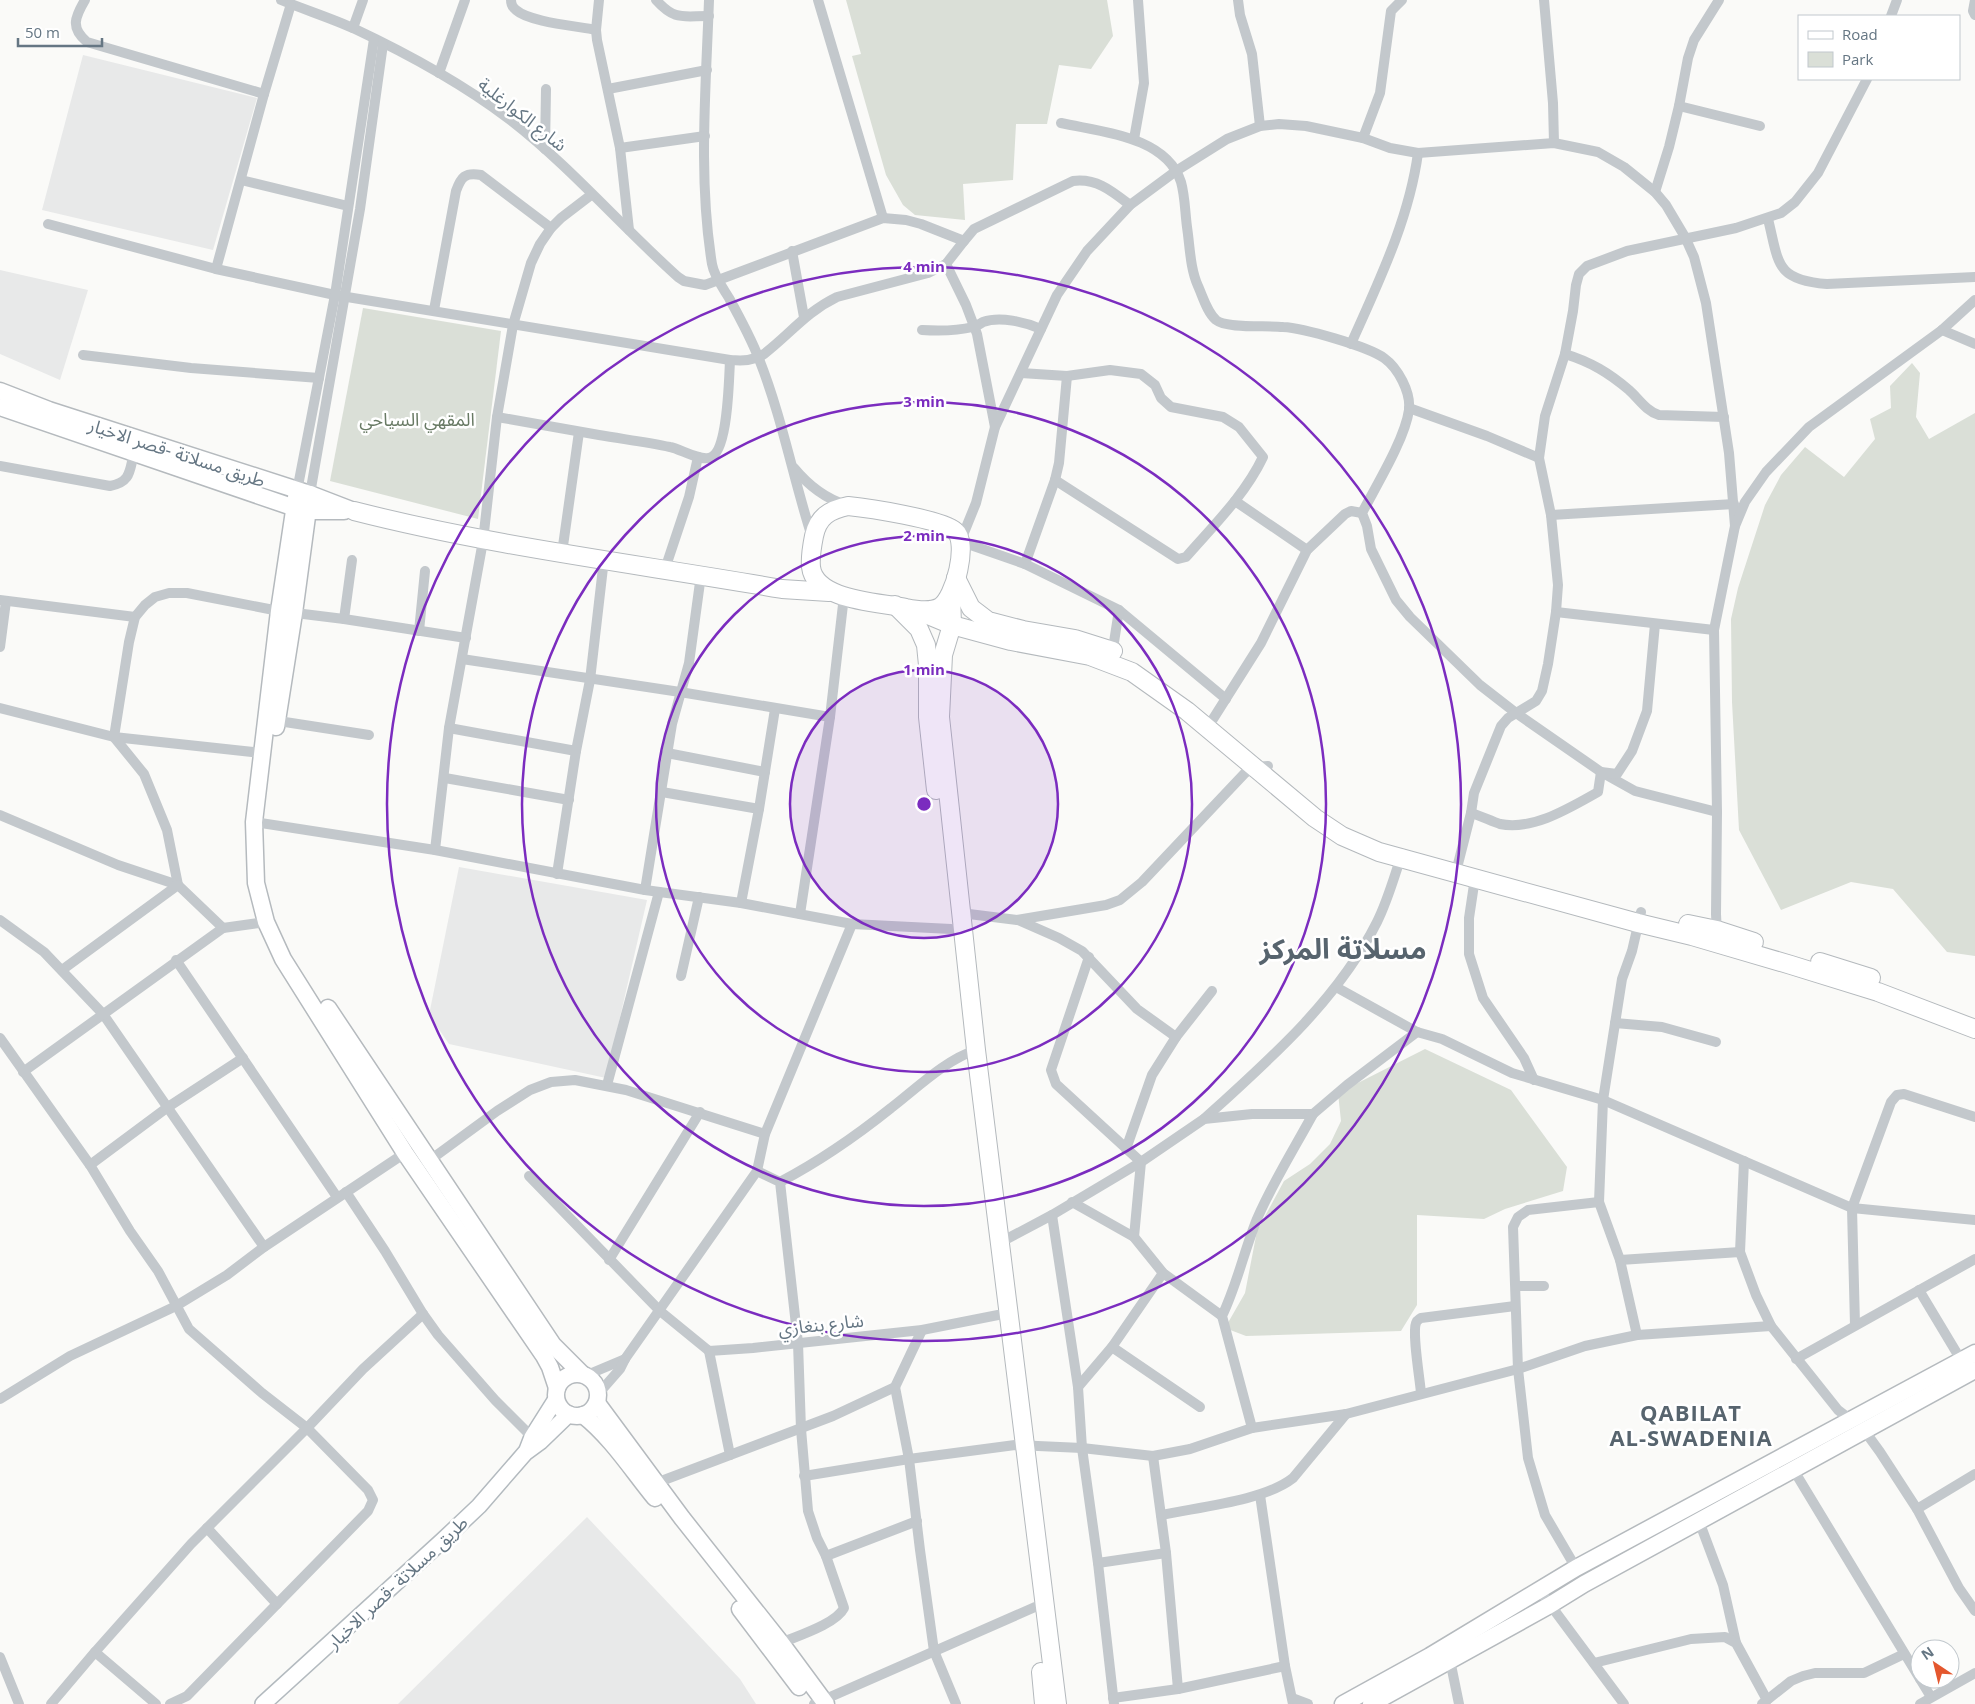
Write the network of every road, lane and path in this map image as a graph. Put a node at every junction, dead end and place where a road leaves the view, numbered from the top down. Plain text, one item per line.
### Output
1 (85, 0) edge
2 (281, 0) edge
3 (363, 0) edge
4 (465, 0) edge
5 (510, 0) edge
6 (599, 0) edge
7 (656, 0) edge
8 (709, 0) edge
9 (818, 0) edge
10 (1138, 0) edge
11 (1238, 0) edge
12 (1402, 0) edge
13 (1544, 0) edge
14 (1719, 0) edge
15 (1897, 0) edge
16 (1975, 0) edge
17 (291, 4) junction
18 (1891, 15) edge
19 (1975, 15) edge
20 (709, 16) junction
21 (353, 28) junction
22 (596, 30) junction
23 (379, 42) junction
24 (707, 70) junction
25 (438, 73) junction
26 (1866, 80) edge
27 (546, 89) dead end
28 (608, 89) junction
29 (264, 94) junction
30 (1679, 106) junction
31 (1062, 123) dead end
32 (1260, 126) junction
33 (1760, 126) dead end
34 (705, 136) junction
35 (1362, 138) junction
36 (1134, 139) junction
37 (1554, 142) junction
38 (620, 148) junction
39 (545, 149) junction
40 (1418, 153) junction
41 (1176, 171) junction
42 (241, 180) junction
43 (1654, 192) junction
44 (591, 195) junction
45 (1130, 205) junction
46 (348, 206) junction
47 (883, 218) junction
48 (1768, 219) junction
49 (48, 224) dead end
50 (551, 228) junction
51 (629, 230) junction
52 (1685, 237) junction
53 (964, 241) junction
54 (792, 251) junction
55 (946, 264) junction
56 (216, 269) junction
57 (1975, 277) edge
58 (719, 281) junction
59 (339, 295) junction
60 (1975, 300) edge
61 (434, 310) junction
62 (1970, 311) edge
63 (804, 317) junction
64 (512, 325) junction
65 (974, 327) junction
66 (1041, 329) junction
67 (922, 330) dead end
68 (1942, 330) junction
69 (1351, 344) junction
70 (1975, 344) edge
71 (1565, 354) junction
72 (83, 355) dead end
73 (759, 358) junction
74 (730, 360) junction
75 (1021, 373) junction
76 (1067, 376) junction
77 (319, 378) junction
78 (0, 391) edge
79 (0, 407) edge
80 (1409, 408) junction
81 (497, 417) junction
82 (1724, 417) junction
83 (995, 427) junction
84 (579, 432) junction
85 (136, 447) junction
86 (698, 457) junction
87 (1539, 458) junction
88 (792, 465) junction
89 (0, 466) edge
90 (1055, 480) junction
91 (304, 492) junction
92 (1235, 501) junction
93 (1734, 504) junction
94 (848, 506) junction
95 (301, 510) junction
96 (354, 511) junction
97 (1362, 513) junction
98 (1551, 515) junction
99 (1736, 526) junction
100 (813, 539) junction
101 (483, 541) junction
102 (961, 541) junction
103 (1306, 550) junction
104 (562, 553) junction
105 (604, 559) junction
106 (352, 560) dead end
107 (1025, 564) junction
108 (811, 568) junction
109 (665, 569) junction
110 (425, 571) dead end
111 (701, 574) junction
112 (953, 586) junction
113 (782, 589) junction
114 (836, 594) junction
115 (3, 600) edge
116 (895, 605) junction
117 (916, 610) junction
118 (1119, 610) junction
119 (287, 612) junction
120 (1556, 612) junction
121 (135, 617) junction
122 (344, 619) junction
123 (1655, 624) junction
124 (952, 625) junction
125 (1714, 630) junction
126 (419, 631) junction
127 (466, 638) junction
128 (0, 647) edge
129 (1112, 657) junction
130 (462, 660) junction
131 (590, 680) junction
132 (680, 692) junction
133 (1226, 699) junction
134 (0, 708) edge
135 (775, 709) junction
136 (1516, 713) junction
137 (830, 717) junction
138 (1213, 719) junction
139 (272, 720) junction
140 (449, 728) junction
141 (369, 735) dead end
142 (114, 737) junction
143 (576, 751) junction
144 (262, 753) junction
145 (667, 753) junction
146 (1261, 767) junction
147 (765, 772) junction
148 (1601, 772) junction
149 (444, 778) junction
150 (662, 792) junction
151 (569, 800) junction
152 (759, 810) junction
153 (1717, 812) junction
154 (1471, 813) junction
155 (0, 815) edge
156 (259, 823) junction
157 (947, 831) junction
158 (435, 850) junction
159 (1402, 854) junction
160 (1458, 864) junction
161 (557, 874) junction
162 (1475, 878) junction
163 (178, 885) junction
164 (645, 890) junction
165 (659, 892) junction
166 (699, 896) junction
167 (741, 903) junction
168 (961, 913) junction
169 (800, 914) junction
170 (1640, 918) junction
171 (0, 920) edge
172 (1017, 920) junction
173 (266, 922) junction
174 (852, 924) junction
175 (223, 928) junction
176 (951, 928) junction
177 (1717, 937) junction
178 (1089, 957) junction
179 (176, 960) junction
180 (62, 970) junction
181 (681, 976) dead end
182 (1336, 987) junction
183 (1212, 991) dead end
184 (103, 1014) junction
185 (1975, 1016) edge
186 (1615, 1023) junction
187 (1975, 1029) edge
188 (1417, 1032) junction
189 (1176, 1037) junction
190 (0, 1038) edge
191 (1716, 1042) dead end
192 (971, 1051) junction
193 (243, 1058) junction
194 (23, 1072) junction
195 (1534, 1080) junction
196 (607, 1085) junction
197 (1603, 1100) junction
198 (168, 1107) junction
199 (700, 1112) junction
200 (1313, 1114) junction
201 (1975, 1117) edge
202 (1204, 1119) junction
203 (766, 1134) junction
204 (1126, 1149) junction
205 (405, 1153) junction
206 (1744, 1161) junction
207 (1141, 1162) junction
208 (90, 1165) junction
209 (423, 1165) junction
210 (757, 1171) junction
211 (530, 1176) dead end
212 (780, 1182) junction
213 (342, 1194) junction
214 (1072, 1202) junction
215 (1599, 1202) junction
216 (1852, 1208) junction
217 (1052, 1215) junction
218 (1975, 1220) edge
219 (1134, 1237) junction
220 (1001, 1242) junction
221 (264, 1247) junction
222 (1740, 1252) junction
223 (1975, 1259) edge
224 (609, 1260) junction
225 (1620, 1260) junction
226 (1163, 1274) junction
227 (1516, 1286) junction
228 (1544, 1286) dead end
229 (1919, 1290) junction
230 (176, 1306) junction
231 (1515, 1306) junction
232 (660, 1311) junction
233 (423, 1314) junction
234 (998, 1315) junction
235 (1222, 1316) junction
236 (1855, 1325) junction
237 (1771, 1326) junction
238 (922, 1330) junction
239 (1638, 1335) junction
240 (798, 1343) junction
241 (1112, 1347) junction
242 (709, 1351) junction
243 (1968, 1357) edge
244 (625, 1359) junction
245 (1796, 1359) junction
246 (1518, 1369) junction
247 (1975, 1370) edge
248 (584, 1374) junction
249 (895, 1387) junction
250 (1078, 1387) junction
251 (1421, 1393) junction
252 (557, 1394) junction
253 (598, 1398) junction
254 (0, 1399) edge
255 (1200, 1407) dead end
256 (1346, 1414) junction
257 (576, 1415) junction
258 (1858, 1425) junction
259 (307, 1428) junction
260 (1252, 1428) junction
261 (801, 1429) junction
262 (532, 1437) junction
263 (1020, 1445) junction
264 (1082, 1448) junction
265 (525, 1453) junction
266 (730, 1455) junction
267 (1153, 1456) junction
268 (909, 1459) junction
269 (1793, 1469) junction
270 (1975, 1474) edge
271 (804, 1476) junction
272 (656, 1483) junction
273 (1260, 1495) junction
274 (1918, 1509) junction
275 (1161, 1515) junction
276 (678, 1521) junction
277 (1699, 1521) junction
278 (917, 1522) junction
279 (207, 1528) junction
280 (1166, 1553) junction
281 (826, 1556) junction
282 (1098, 1563) junction
283 (1576, 1568) junction
284 (1540, 1591) junction
285 (277, 1604) junction
286 (1550, 1605) junction
287 (1035, 1607) junction
288 (1975, 1611) edge
289 (781, 1643) junction
290 (1736, 1644) junction
291 (95, 1652) junction
292 (934, 1652) junction
293 (1904, 1654) junction
294 (0, 1657) edge
295 (1450, 1660) junction
296 (1594, 1663) junction
297 (1910, 1663) edge
298 (1285, 1666) junction
299 (1975, 1674) edge
300 (1178, 1689) junction
301 (1926, 1689) edge
302 (1931, 1697) junction
303 (1113, 1701) edge
304 (1293, 1701) edge
305 (1764, 1702) edge
306 (819, 1703) edge
307 (19, 1704) edge
308 (51, 1704) edge
309 (156, 1704) edge
310 (170, 1704) edge
311 (264, 1704) edge
312 (956, 1704) edge
313 (1044, 1704) edge
314 (1056, 1704) edge
315 (1308, 1704) edge
316 (1344, 1704) edge
317 (1371, 1704) edge
318 (1459, 1704) edge
319 (1624, 1704) edge
320 (1920, 1704) edge

1 - 29 street
2 - 17 street, شارع الكوارغلية
3 - 21 street
4 - 25 street
5 - 22 street
6 - 22 street
7 - 20 street
8 - 20 street
9 - 47 street
10 - 36 street
11 - 32 street
12 - 35 street
13 - 37 street
14 - 30 street
15 - 18 street
16 - 19 street
17 - 21 street, شارع الكوارغلية
17 - 29 street
20 - 24 street
21 - 23 street, شارع الكوارغلية
22 - 28 street
23 - 25 street, شارع الكوارغلية
23 - 46 street
23 - 59 street
24 - 28 street
24 - 34 street
25 - 39 street, شارع الكوارغلية
26 - 48 street
27 - 39 street
28 - 38 street
29 - 42 street
30 - 33 street
30 - 43 street
31 - 36 street
32 - 35 street
32 - 41 street
34 - 38 street
34 - 58 street
35 - 40 street
36 - 41 street
37 - 40 street
37 - 43 street
38 - 51 street
39 - 44 street, شارع الكوارغلية
40 - 69 street
41 - 45 street
41 - 69 street
42 - 46 street
42 - 56 street
43 - 52 street
44 - 50 street
44 - 51 street, شارع الكوارغلية
45 - 53 street
45 - 66 street
46 - 59 street
47 - 53 street
47 - 54 street, شارع الكوارغلية
48 - 52 street
48 - 57 street
49 - 56 street
50 - 61 street
50 - 64 street
51 - 58 street, شارع الكوارغلية
52 - 71 street
52 - 82 street
53 - 55 street
54 - 58 street, شارع الكوارغلية
54 - 63 street
55 - 63 street
55 - 65 street
56 - 59 street
58 - 73 street
59 - 61 street
59 - 77 street
59 - 91 street
60 - 62 street
61 - 64 street
62 - 68 street
63 - 73 street
64 - 74 street
64 - 81 street
65 - 66 street
65 - 67 street
65 - 83 street
66 - 75 street
68 - 70 street
68 - 99 street
69 - 80 street
71 - 82 street
71 - 87 street
72 - 77 street
73 - 74 street
73 - 88 street
74 - 86 street
75 - 76 street
75 - 83 street
76 - 90 street
76 - 92 street
77 - 91 street
78 - 85 main road, طريق مسلاتة -قصر الاخيار
79 - 85 main road
80 - 87 street
80 - 97 street
81 - 84 street
81 - 101 street
82 - 93 street
83 - 102 street
84 - 86 street
84 - 104 street
85 - 89 street
85 - 91 main road, طريق مسلاتة -قصر الاخيار
85 - 95 main road
86 - 109 street
87 - 98 street
88 - 94 street
88 - 100 street
90 - 92 street
90 - 107 street
91 - 95 main road
91 - 96 main road, طريق مسلاتة -قصر الاخيار
92 - 103 street
93 - 98 street
93 - 99 street
94 - 100 highway
94 - 102 highway
95 - 96 main road
95 - 119 main road
96 - 101 highway
97 - 103 street
97 - 136 street
98 - 120 street
99 - 125 street
100 - 108 highway
101 - 104 highway
101 - 127 street
102 - 107 street
102 - 112 highway
103 - 133 street
104 - 105 highway
105 - 109 highway
105 - 131 street
106 - 122 street
107 - 118 street
108 - 113 highway
108 - 114 highway
109 - 111 highway
110 - 126 street
111 - 113 highway
111 - 132 street
112 - 117 highway
112 - 124 highway
112 - 129 highway
113 - 114 highway
114 - 116 highway
114 - 137 street
115 - 121 street
115 - 128 street
116 - 117 highway
116 - 157 highway
117 - 124 highway
118 - 129 street
118 - 133 street
119 - 121 street
119 - 122 street
119 - 139 main road
120 - 123 street
120 - 136 street
121 - 142 street
122 - 126 street
123 - 125 street
123 - 148 street
124 - 129 highway
124 - 157 highway
125 - 153 street
126 - 127 street
127 - 130 street
129 - 138 highway
129 - 146 highway
130 - 131 street
130 - 140 street
131 - 132 street
131 - 143 street
132 - 135 street
132 - 145 street
133 - 138 street
134 - 142 street
135 - 137 street
135 - 147 street
136 - 148 street
136 - 154 street
137 - 169 street
138 - 146 highway
139 - 141 street
139 - 144 main road
139 - 156 main road
140 - 143 street
140 - 149 street
142 - 144 street
142 - 163 street
143 - 151 street
144 - 156 main road
145 - 147 street
145 - 150 street
146 - 159 highway
146 - 172 street
147 - 152 street
148 - 153 street
148 - 154 street
149 - 151 street
149 - 158 street
150 - 152 street
150 - 164 street
151 - 161 street
152 - 167 street
153 - 177 street
154 - 160 street
155 - 163 street
156 - 158 street
156 - 173 main road
156 - 209 main road
157 - 168 highway
157 - 176 highway
158 - 161 street
159 - 160 highway
159 - 162 highway
159 - 182 street
160 - 170 highway
161 - 164 street
162 - 170 highway
162 - 195 street
163 - 175 street
163 - 180 street
164 - 165 street
165 - 166 street
165 - 196 street
166 - 167 street
166 - 181 street
167 - 169 street
168 - 172 street
168 - 192 highway
169 - 174 street
170 - 177 highway
170 - 186 street
171 - 180 street
172 - 178 street
173 - 175 street
173 - 205 main road
174 - 176 street
174 - 203 street
175 - 179 street
176 - 192 highway
177 - 185 highway
177 - 187 highway
178 - 189 street
178 - 204 street
179 - 184 street
179 - 193 street
180 - 184 street
182 - 188 street
182 - 202 street
183 - 189 street
184 - 194 street
184 - 198 street
186 - 191 street
186 - 197 street
188 - 195 street
188 - 200 street
189 - 204 street
190 - 194 street
192 - 212 street
192 - 220 highway
192 - 234 highway
193 - 198 street
193 - 213 street
194 - 208 street
195 - 197 street
196 - 199 street
196 - 209 street
197 - 206 street
197 - 215 street
198 - 208 street
198 - 221 street
199 - 203 street
199 - 224 street
200 - 202 street
200 - 235 street
201 - 216 street
202 - 207 street
203 - 210 street
204 - 207 street
205 - 209 main road
205 - 213 street
206 - 216 street
206 - 222 street
207 - 214 street
207 - 219 street
208 - 230 street
209 - 248 main road
209 - 252 main road
210 - 212 street
210 - 232 street
211 - 224 street
212 - 240 street
213 - 221 street
213 - 233 street
214 - 217 street
214 - 219 street
215 - 225 street
215 - 227 street
216 - 218 street
216 - 236 street
217 - 220 street
217 - 250 street
219 - 226 street
220 - 263 highway
221 - 230 street
222 - 225 street
222 - 237 street
223 - 229 street
224 - 232 street
225 - 239 street
226 - 235 street
226 - 241 street
227 - 228 street
227 - 231 street
229 - 236 street
229 - 243 street
230 - 254 street
230 - 259 street
231 - 246 street
231 - 251 street
232 - 242 street
232 - 244 street
233 - 259 street
233 - 262 street
234 - 238 street, شارع بنغازي
234 - 263 highway
235 - 260 street
236 - 245 street
237 - 239 street
237 - 245 street
238 - 240 street, شارع بنغازي
238 - 249 street
239 - 246 street
240 - 242 street, شارع بنغازي
240 - 261 street
241 - 250 street
241 - 255 street
242 - 266 street
243 - 258 main road
244 - 248 street
244 - 253 street
245 - 258 street
246 - 251 street
246 - 283 street
247 - 258 main road
248 - 252 main road
248 - 253 main road
249 - 261 street
249 - 268 street
250 - 264 street
251 - 256 street
252 - 257 main road
252 - 262 main road
253 - 257 main road
253 - 272 main road
256 - 260 street
256 - 273 street
257 - 265 main road
257 - 276 main road
258 - 269 main road
258 - 274 street
258 - 283 main road
259 - 279 street
259 - 285 street
260 - 267 street
261 - 266 street
261 - 271 street
262 - 265 main road
263 - 264 street
263 - 268 street
263 - 287 highway
263 - 314 highway
264 - 267 street
264 - 282 street
265 - 311 main road, طريق مسلاتة -قصر الاخيار
266 - 272 street
267 - 275 street
268 - 271 street
268 - 278 street
269 - 277 main road
269 - 293 street
270 - 274 street
271 - 281 street
272 - 276 main road
273 - 275 street
273 - 298 street
274 - 288 street
275 - 280 street
276 - 289 main road
276 - 306 main road
277 - 286 main road
277 - 290 street
278 - 281 street
278 - 292 street
279 - 285 street
279 - 291 street
280 - 282 street
280 - 300 street
281 - 289 street
282 - 303 street
283 - 284 main road
284 - 286 street
284 - 316 main road
285 - 310 street
286 - 295 main road
286 - 296 street
287 - 292 street
287 - 313 highway
289 - 306 main road
290 - 296 street
290 - 305 street
291 - 308 street
291 - 309 street
292 - 306 street
292 - 312 street
293 - 297 street
293 - 305 street
294 - 307 street
295 - 317 main road
295 - 318 street
296 - 319 street
298 - 300 street
298 - 304 street
299 - 302 street
300 - 303 street
301 - 302 street
302 - 320 street
304 - 315 street

